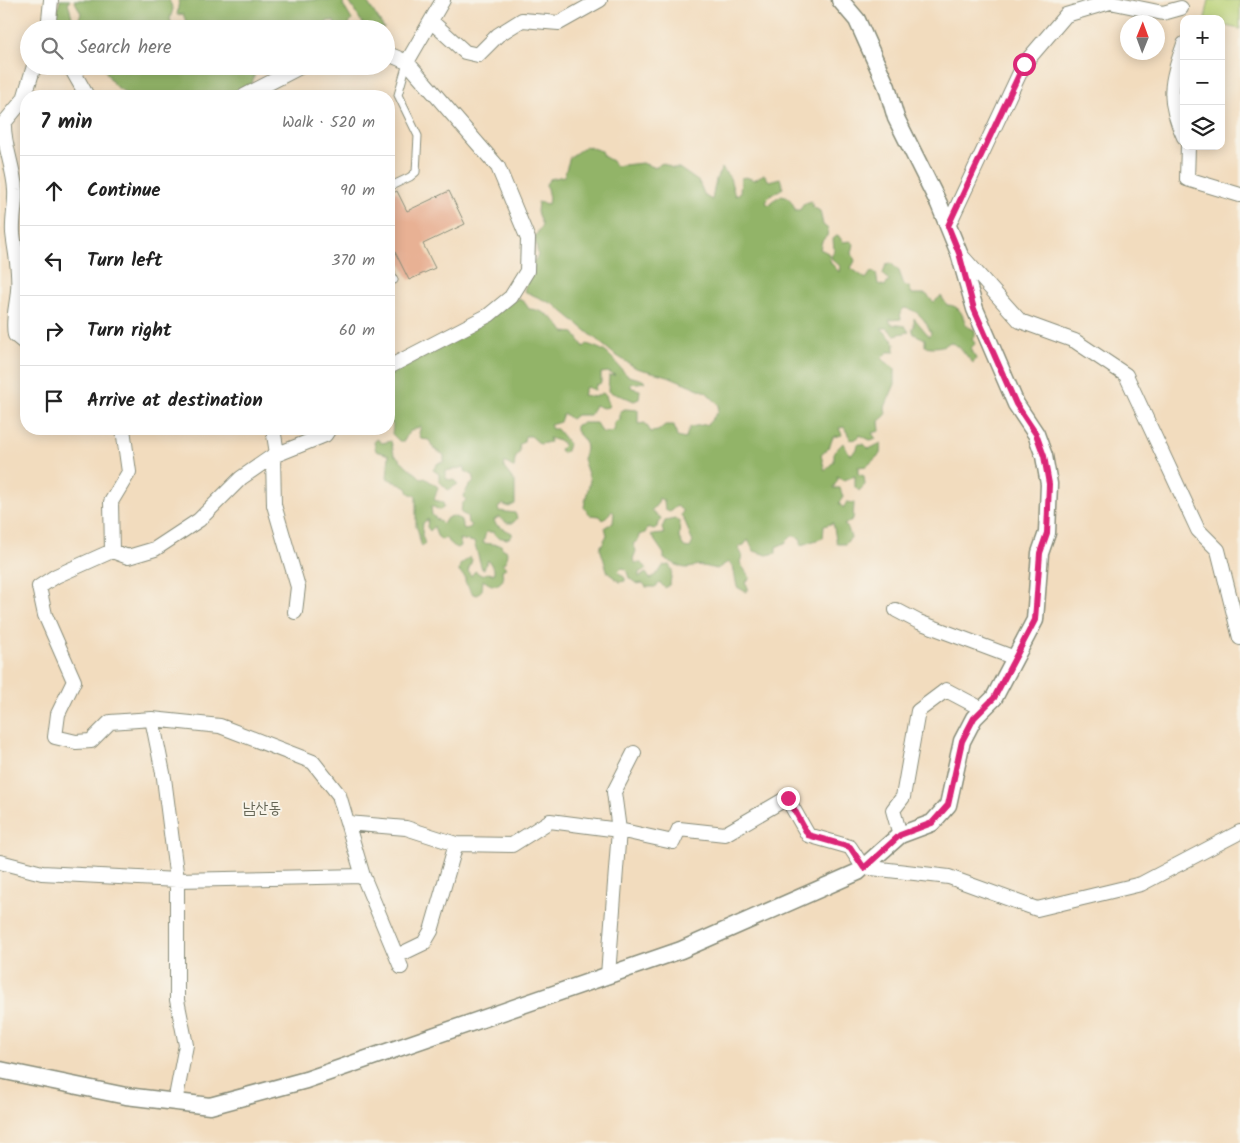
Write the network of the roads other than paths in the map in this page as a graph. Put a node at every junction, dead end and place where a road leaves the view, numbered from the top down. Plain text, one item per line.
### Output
1 (51, 0) edge
2 (443, 0) edge
3 (600, 0) edge
4 (840, 0) edge
5 (1182, 9) edge
6 (49, 20) edge
7 (431, 21) junction
8 (1180, 55) edge
9 (395, 57) edge
10 (407, 62) junction
11 (31, 75) edge
12 (75, 75) edge
13 (285, 75) edge
14 (27, 90) edge
15 (84, 90) edge
16 (256, 90) edge
17 (20, 104) edge
18 (1180, 128) edge
19 (1188, 150) edge
20 (395, 185) edge
21 (1240, 195) edge
22 (948, 226) junction
23 (959, 253) junction
24 (20, 339) edge
25 (395, 363) edge
26 (124, 435) edge
27 (274, 435) edge
28 (325, 435) edge
29 (273, 456) junction
30 (112, 551) junction
31 (896, 610) dead end
32 (295, 612) dead end
33 (1240, 638) edge
34 (1015, 658) junction
35 (982, 709) junction
36 (152, 719) junction
37 (634, 754) dead end
38 (348, 823) junction
39 (619, 830) junction
40 (1240, 832) edge
41 (900, 835) junction
42 (456, 844) junction
43 (0, 862) edge
44 (864, 868) junction
45 (363, 876) junction
46 (177, 880) junction
47 (608, 975) junction
48 (0, 1070) edge
49 (175, 1102) junction

1 - 6 street
2 - 7 street
3 - 7 street
4 - 22 street
5 - 22 street
7 - 10 street
8 - 18 street
9 - 10 street
10 - 20 lane
10 - 25 street
11 - 14 street
12 - 15 street
13 - 16 street
17 - 24 street
19 - 21 street
22 - 23 street
23 - 33 street
23 - 34 street
26 - 30 street
27 - 29 street
28 - 29 street
29 - 30 street
29 - 32 street
30 - 36 street
31 - 34 street
34 - 35 street
35 - 41 street
35 - 41 street
36 - 38 street
36 - 46 street
37 - 39 street
38 - 42 street
38 - 45 street
39 - 42 street
39 - 44 street
39 - 47 street
40 - 44 street
41 - 44 street
42 - 45 street
43 - 46 street
44 - 47 street
45 - 46 street
46 - 49 street
47 - 49 street
48 - 49 street

